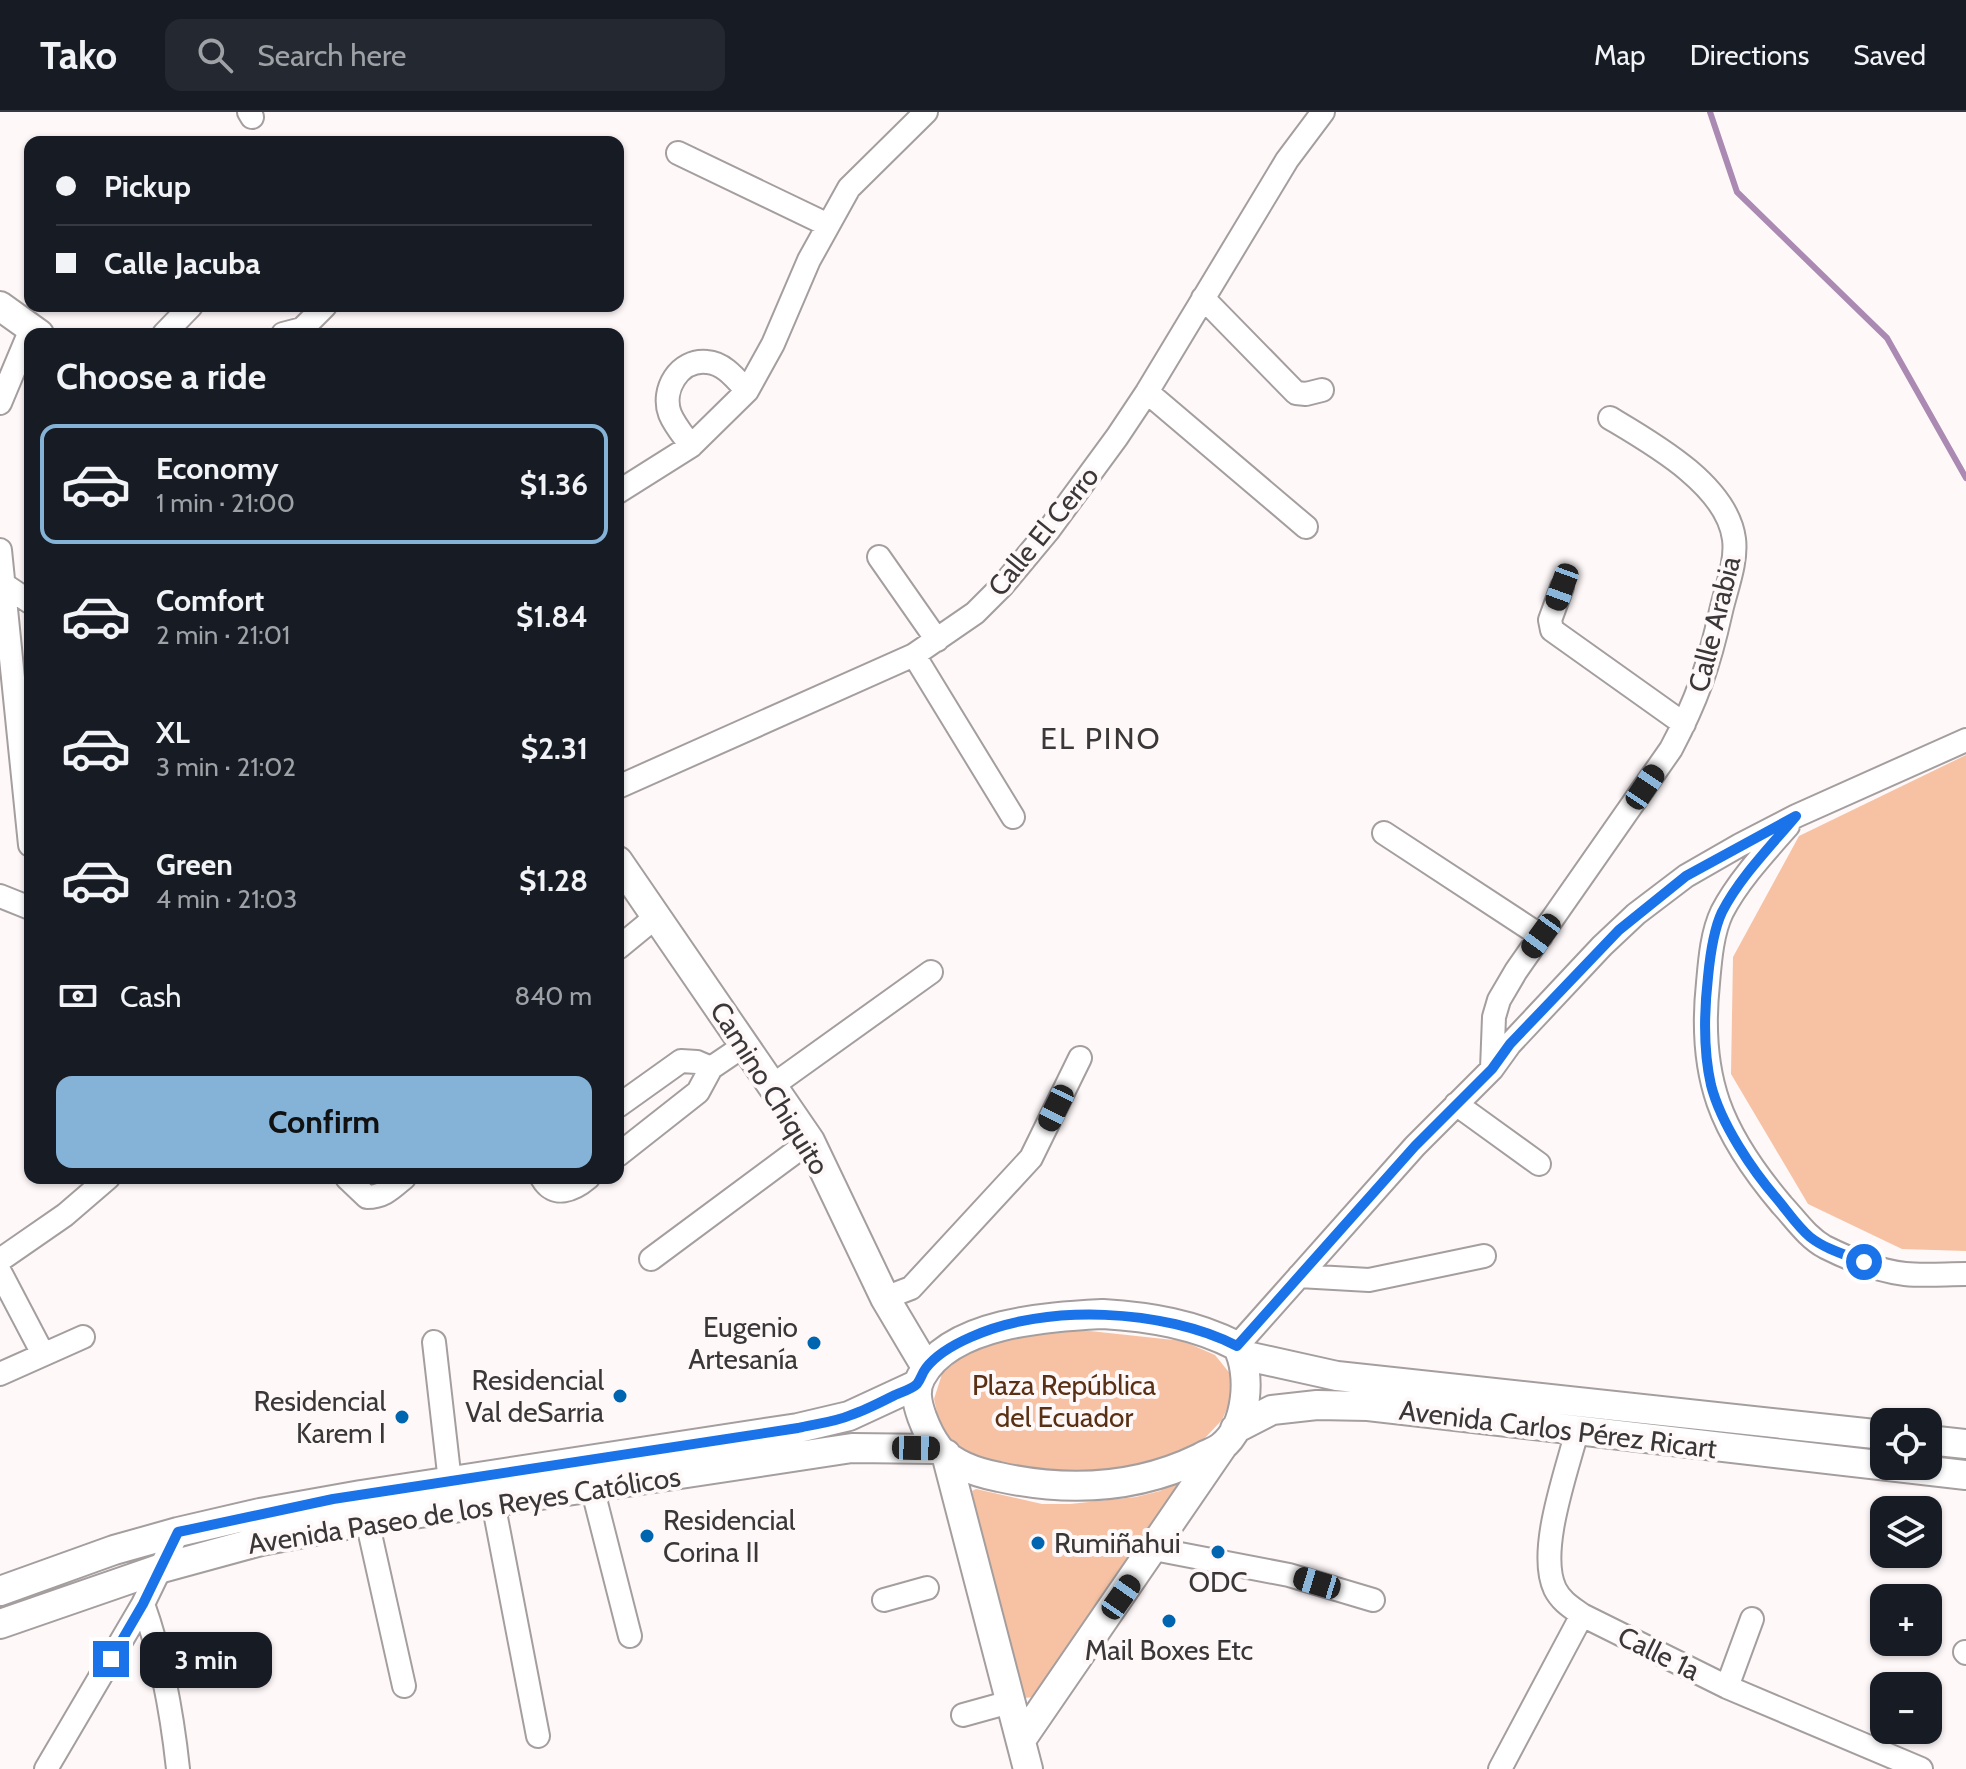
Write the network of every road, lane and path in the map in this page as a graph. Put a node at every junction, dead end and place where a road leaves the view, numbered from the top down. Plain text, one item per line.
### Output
1 (926, 112) edge
2 (1323, 112) edge
3 (678, 153) dead end
4 (828, 225) junction
5 (1203, 298) junction
6 (0, 306) edge
7 (185, 312) edge
8 (319, 312) edge
9 (30, 328) edge
10 (170, 328) edge
11 (303, 328) edge
12 (24, 354) edge
13 (1322, 390) dead end
14 (747, 391) junction
15 (1147, 392) junction
16 (0, 403) edge
17 (1610, 418) dead end
18 (691, 446) junction
19 (624, 488) edge
20 (1306, 527) dead end
21 (0, 550) edge
22 (879, 557) dead end
23 (3, 584) junction
24 (1562, 587) dead end
25 (24, 598) edge
26 (937, 640) junction
27 (914, 655) junction
28 (1684, 724) junction
29 (1966, 740) edge
30 (624, 784) edge
31 (24, 787) edge
32 (1796, 816) junction
33 (1013, 817) dead end
34 (1384, 833) dead end
35 (624, 869) edge
36 (0, 896) edge
37 (24, 906) edge
38 (657, 916) junction
39 (1541, 936) junction
40 (624, 943) edge
41 (931, 972) dead end
42 (745, 1045) junction
43 (1080, 1058) dead end
44 (711, 1068) junction
45 (1492, 1069) junction
46 (772, 1086) junction
47 (624, 1102) edge
48 (1456, 1104) junction
49 (810, 1141) junction
50 (624, 1150) edge
51 (1539, 1164) dead end
52 (101, 1184) edge
53 (353, 1184) edge
54 (395, 1184) edge
55 (545, 1184) edge
56 (580, 1184) edge
57 (1484, 1256) dead end
58 (651, 1259) dead end
59 (0, 1260) edge
60 (0, 1272) edge
61 (1966, 1274) edge
62 (1299, 1276) junction
63 (885, 1298) junction
64 (83, 1337) dead end
65 (434, 1342) dead end
66 (1240, 1351) junction
67 (43, 1354) junction
68 (0, 1374) edge
69 (921, 1376) junction
70 (1577, 1431) junction
71 (1870, 1433) edge
72 (1229, 1438) junction
73 (1942, 1441) edge
74 (1966, 1444) edge
75 (942, 1452) junction
76 (1966, 1475) edge
77 (450, 1482) junction
78 (592, 1487) junction
79 (493, 1502) junction
80 (364, 1508) junction
81 (178, 1532) junction
82 (1154, 1549) junction
83 (162, 1568) junction
84 (927, 1588) dead end
85 (0, 1591) edge
86 (884, 1600) dead end
87 (1373, 1600) dead end
88 (143, 1604) junction
89 (1582, 1615) junction
90 (1752, 1619) dead end
91 (0, 1624) edge
92 (630, 1636) dead end
93 (404, 1686) dead end
94 (1727, 1687) junction
95 (1010, 1702) junction
96 (963, 1715) dead end
97 (538, 1736) dead end
98 (1021, 1740) junction
99 (46, 1769) edge
100 (178, 1769) edge
101 (1028, 1769) edge
102 (1500, 1769) edge
103 (1921, 1769) edge

1 - 4 street
2 - 5 street, Calle El Cerro
3 - 4 street
4 - 14 street
5 - 13 street
5 - 15 street, Calle El Cerro
6 - 9 main road
7 - 10 street
8 - 11 street
12 - 16 street
14 - 18 street
14 - 18 street
15 - 20 street
15 - 26 street, Calle El Cerro
17 - 28 street, Calle Arabia
18 - 19 street
21 - 23 street
22 - 26 street
23 - 25 street
23 - 31 street
24 - 28 street
26 - 27 street, Calle El Cerro
27 - 30 street, Calle El Cerro
27 - 33 street
28 - 39 street, Calle Arabia
29 - 32 street
32 - 45 street
32 - 61 street
34 - 39 street
35 - 38 main road, Camino Chiquito
36 - 37 street
38 - 40 street
38 - 42 main road, Camino Chiquito
39 - 45 street, Calle Arabia
41 - 46 street
42 - 44 street
42 - 46 main road, Camino Chiquito
43 - 63 street
44 - 47 street
44 - 50 street
45 - 48 street
46 - 49 main road, Camino Chiquito
48 - 51 street
48 - 62 street
49 - 58 street
49 - 63 main road, Camino Chiquito
52 - 59 street
53 - 54 street
55 - 56 street
57 - 62 street
60 - 67 street
62 - 66 street
63 - 69 main road, Camino Chiquito
64 - 67 street
65 - 77 street
66 - 69 main road
66 - 71 main road, Avenida Carlos Pérez Ricart
66 - 72 main road
67 - 68 street
69 - 75 main road
69 - 77 main road, Avenida Paseo de los Reyes Católicos
70 - 72 main road, Avenida Carlos Pérez Ricart
70 - 76 main road, Avenida Carlos Pérez Ricart
70 - 89 street, Calle 1a
72 - 75 main road
72 - 82 main road
73 - 74 main road
75 - 78 main road, Avenida Paseo de los Reyes Católicos
75 - 95 main road
77 - 80 main road, Avenida Paseo de los Reyes Católicos
78 - 79 main road, Avenida Paseo de los Reyes Católicos
78 - 92 street
79 - 80 main road, Avenida Paseo de los Reyes Católicos
79 - 97 street
80 - 81 main road, Avenida Paseo de los Reyes Católicos
80 - 83 main road, Avenida Paseo de los Reyes Católicos
80 - 93 street
81 - 83 street
81 - 85 main road, Avenida Paseo de los Reyes Católicos
82 - 87 street
82 - 98 main road
83 - 88 street
83 - 91 main road, Avenida Paseo de los Reyes Católicos
84 - 86 street
88 - 99 street
88 - 100 street
89 - 94 street, Calle 1a
89 - 102 street
90 - 94 street
94 - 103 street, Calle 1a
95 - 96 street
95 - 98 main road
98 - 101 main road

